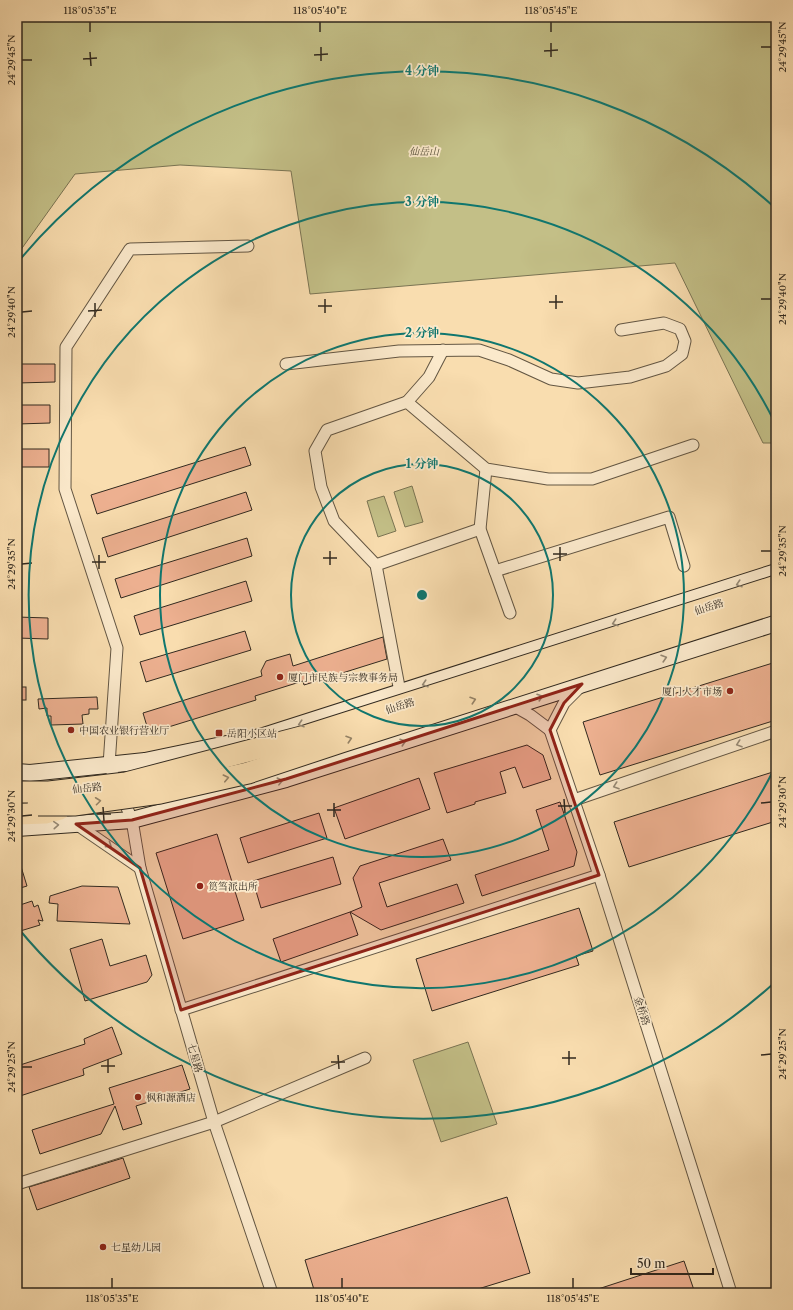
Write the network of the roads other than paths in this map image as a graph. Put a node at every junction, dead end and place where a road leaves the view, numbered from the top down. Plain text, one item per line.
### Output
1 (248, 246) dead end
2 (621, 330) dead end
3 (443, 350) junction
4 (286, 364) dead end
5 (407, 402) junction
6 (693, 445) dead end
7 (486, 469) junction
8 (480, 529) junction
9 (376, 565) junction
10 (684, 566) dead end
11 (495, 571) junction
12 (776, 572) edge
13 (776, 586) edge
14 (776, 603) edge
15 (510, 613) dead end
16 (776, 623) edge
17 (582, 684) junction
18 (400, 692) junction
19 (514, 706) junction
20 (550, 730) junction
21 (776, 731) edge
22 (212, 760) junction
23 (109, 765) junction
24 (17, 772) edge
25 (17, 782) edge
26 (17, 792) edge
27 (574, 800) junction
28 (17, 805) edge
29 (17, 814) edge
30 (75, 814) junction
31 (132, 820) junction
32 (17, 828) edge
33 (140, 868) junction
34 (599, 875) junction
35 (182, 1010) junction
36 (365, 1058) dead end
37 (214, 1122) junction
38 (17, 1184) edge
39 (272, 1293) edge
40 (731, 1293) edge

1 - 23 street
2 - 3 street
3 - 4 street
3 - 5 street
5 - 7 street
5 - 9 street
6 - 7 street
7 - 8 street
8 - 9 street
8 - 11 street
9 - 18 street
10 - 11 street
11 - 15 street
12 -> 18 main road
13 - 22 highway, 仙岳路, bridge
30 -> 14 highway, 仙岳路, bridge
17 -> 16 main road
19 -> 17 main road
17 - 20 street
18 -> 23 main road
19 - 20 street
31 -> 19 main road
20 - 27 street, 金桥路
21 -> 27 street
22 - 25 highway, bridge
22 - 26 highway, 仙岳路, bridge
23 - 24 main road
23 - 31 street, 七星路
27 - 34 street, 金桥路
28 - 30 highway, 仙岳路, bridge
29 - 30 highway, bridge
30 - 31 main road
32 -> 30 main road
30 -> 33 street
31 - 33 street, 七星路
33 - 35 street, 七星路
34 - 35 street
34 - 40 street, 金桥路
35 - 37 street, 七星路
36 - 37 street
37 - 38 street
37 - 39 street, 七星路

